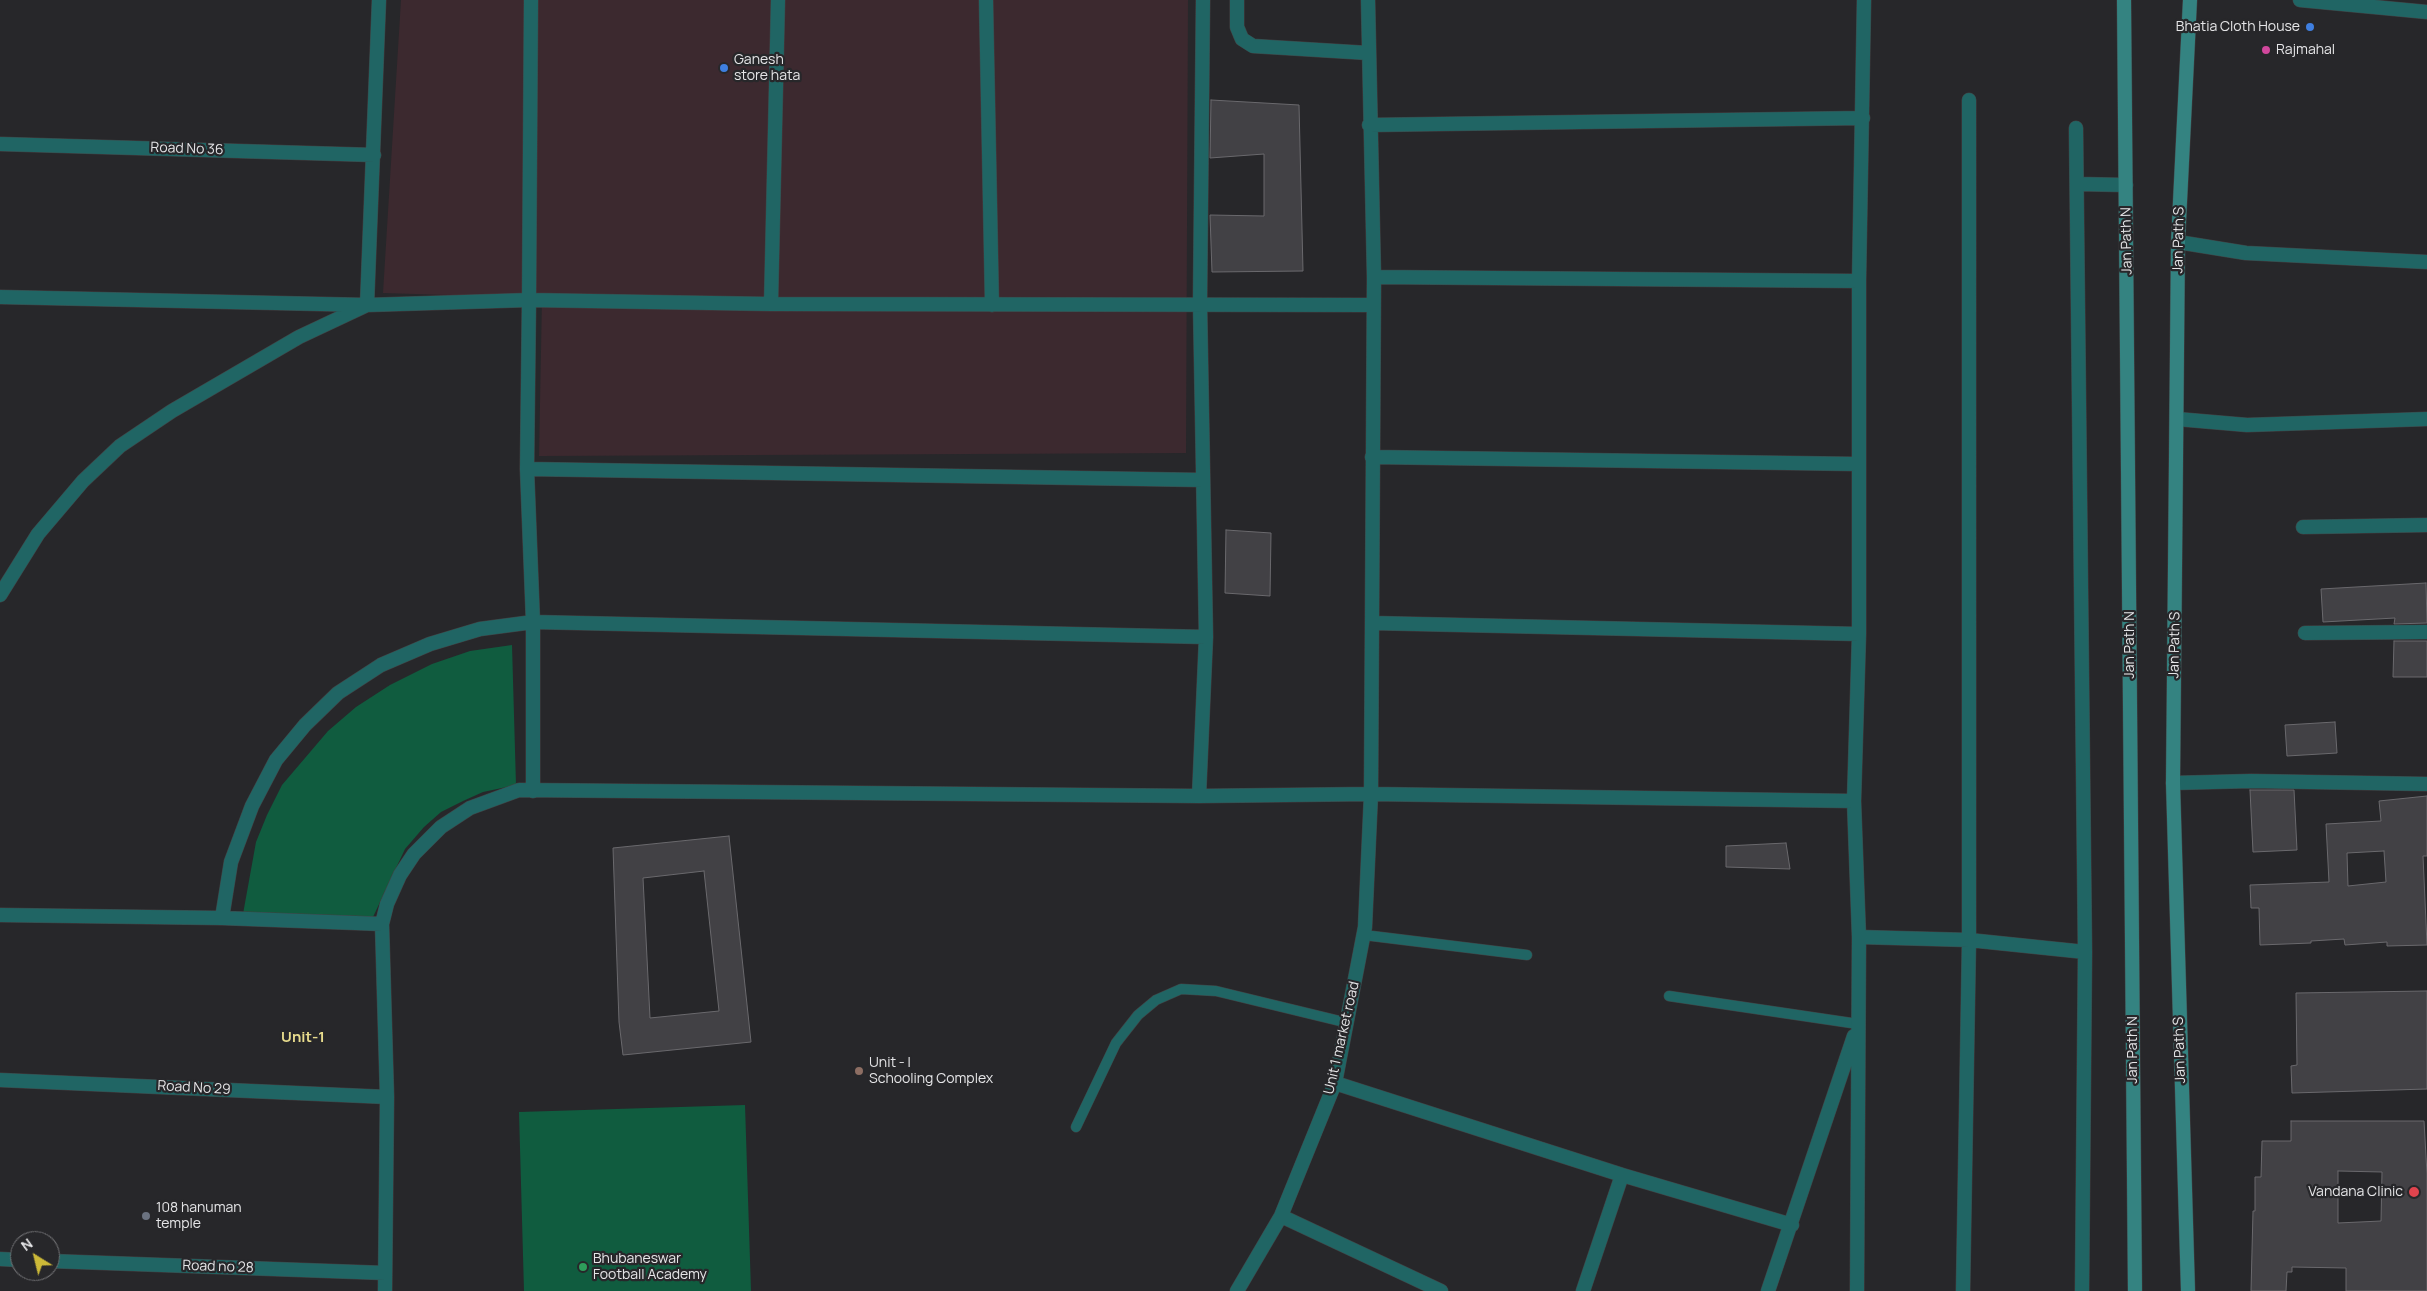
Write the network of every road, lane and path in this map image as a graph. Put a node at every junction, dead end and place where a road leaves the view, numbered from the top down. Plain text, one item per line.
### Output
1 (379, 0) edge
2 (531, 0) edge
3 (778, 0) edge
4 (986, 0) edge
5 (1203, 0) edge
6 (1237, 0) edge
7 (1368, 0) edge
8 (1864, 0) edge
9 (2124, 0) edge
10 (2190, 0) edge
11 (2300, 0) edge
12 (2427, 12) edge
13 (1368, 53) junction
14 (1969, 100) dead end
15 (1863, 118) junction
16 (1370, 125) junction
17 (2076, 128) dead end
18 (0, 144) edge
19 (374, 155) junction
20 (2078, 184) junction
21 (2126, 185) junction
22 (2178, 242) junction
23 (2427, 262) edge
24 (1374, 277) junction
25 (1859, 281) junction
26 (0, 297) edge
27 (529, 300) junction
28 (1200, 303) junction
29 (771, 304) junction
30 (367, 305) junction
31 (992, 305) junction
32 (1373, 305) junction
33 (2177, 419) junction
34 (2427, 419) edge
35 (1372, 457) junction
36 (1858, 464) junction
37 (527, 469) junction
38 (1203, 480) junction
39 (2427, 525) edge
40 (2302, 527) dead end
41 (0, 595) edge
42 (533, 622) junction
43 (1372, 623) junction
44 (2427, 632) edge
45 (2305, 633) dead end
46 (1859, 634) junction
47 (1206, 637) junction
48 (2173, 783) junction
49 (2427, 784) edge
50 (533, 791) junction
51 (1371, 794) junction
52 (1199, 796) junction
53 (1854, 801) junction
54 (0, 915) edge
55 (222, 918) junction
56 (382, 924) junction
57 (1364, 935) junction
58 (1859, 937) junction
59 (1969, 940) junction
60 (2085, 952) junction
61 (1527, 955) dead end
62 (1669, 996) dead end
63 (1348, 1023) junction
64 (1858, 1024) junction
65 (0, 1080) edge
66 (1335, 1084) junction
67 (388, 1097) junction
68 (1076, 1127) dead end
69 (1622, 1175) junction
70 (1281, 1216) junction
71 (1792, 1225) junction
72 (60, 1261) edge
73 (386, 1273) junction
74 (385, 1291) edge
75 (1238, 1291) edge
76 (1441, 1291) edge
77 (1583, 1291) edge
78 (1768, 1291) edge
79 (1857, 1291) edge
80 (1963, 1291) edge
81 (2082, 1291) edge
82 (2135, 1291) edge
83 (2188, 1291) edge

1 - 19 street
2 - 27 street
3 - 29 street
4 - 31 street
5 - 28 street
6 - 13 street
7 - 13 street, Unit 1 market road
8 - 15 street
9 - 21 main road, Jan Path N
10 - 22 main road, Jan Path S
11 - 12 street
13 - 16 street, Unit 1 market road
14 - 59 street
15 - 16 street
15 - 25 street
16 - 24 street, Unit 1 market road
17 - 20 street
18 - 19 street, Road No 36
19 - 30 street
20 - 21 street
20 - 60 street
21 - 82 main road, Jan Path N
22 - 23 street
22 - 33 main road, Jan Path S
24 - 25 street
24 - 32 street, Unit 1 market road
25 - 36 street
26 - 30 street
27 - 29 street
27 - 30 street
27 - 37 street
28 - 31 street
28 - 32 street
28 - 38 street
29 - 31 street
30 - 41 street
32 - 35 street, Unit 1 market road
33 - 34 street
33 - 48 main road, Jan Path S
35 - 36 street
35 - 43 street, Unit 1 market road
36 - 46 street
37 - 38 street
37 - 42 street
38 - 47 street
39 - 40 street
42 - 47 street
42 - 50 street
42 - 55 street
43 - 46 street
43 - 51 street, Unit 1 market road
44 - 45 street
46 - 53 street
47 - 52 street
48 - 49 street
48 - 83 main road, Jan Path S
50 - 52 street
50 - 56 street
51 - 52 street
51 - 53 street
51 - 57 street, Unit 1 market road
53 - 58 street
54 - 55 street
55 - 56 street
56 - 67 street
57 - 61 lane
57 - 63 street, Unit 1 market road
58 - 59 street
58 - 64 street
59 - 60 street
59 - 80 street
60 - 81 street
62 - 64 lane
63 - 66 street, Unit 1 market road
63 - 68 lane
64 - 71 street
64 - 79 street
65 - 67 street, Road No 29
66 - 69 street
66 - 70 street, Unit 1 market road
67 - 73 street
69 - 71 street
69 - 77 street
70 - 75 street, Unit 1 market road
70 - 76 street
71 - 78 street
72 - 73 street, Road no 28
73 - 74 street

